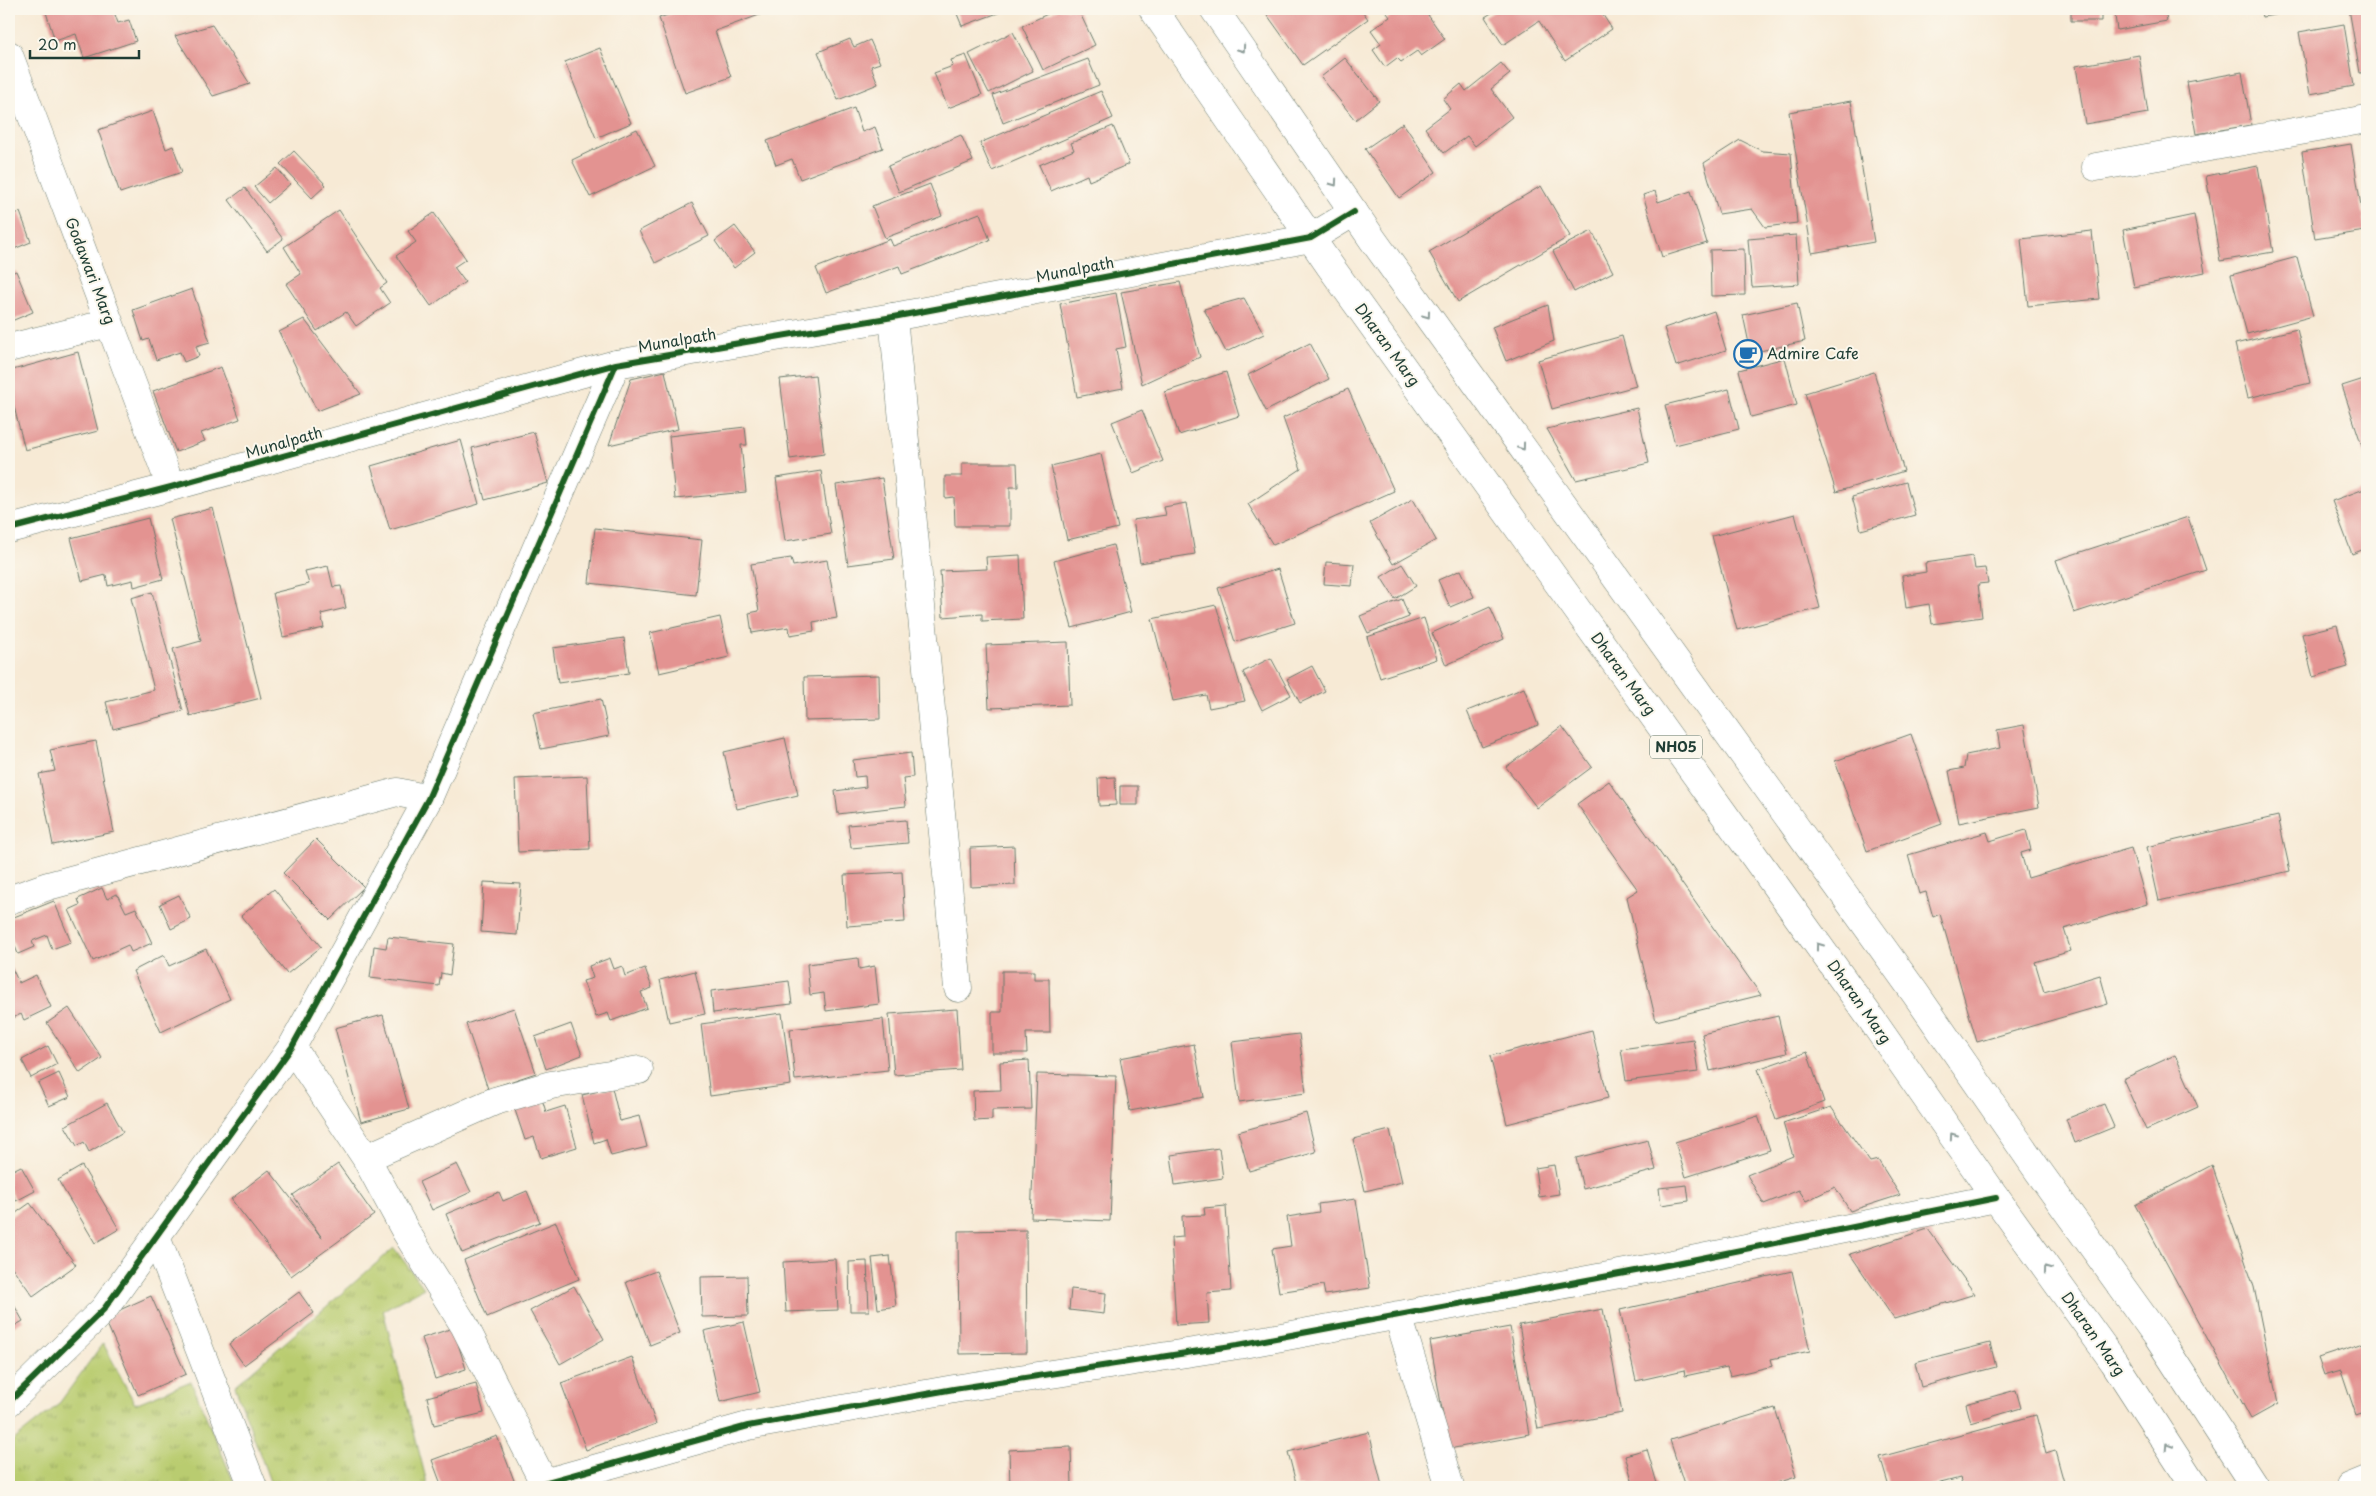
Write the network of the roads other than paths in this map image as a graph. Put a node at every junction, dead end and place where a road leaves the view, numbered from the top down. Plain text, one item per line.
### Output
1 (1152, 9) edge
2 (1214, 9) edge
3 (9, 55) edge
4 (2367, 119) edge
5 (2096, 167) dead end
6 (1354, 212) junction
7 (1311, 238) junction
8 (893, 317) junction
9 (109, 323) junction
10 (9, 348) edge
11 (616, 364) junction
12 (171, 487) junction
13 (9, 529) edge
14 (428, 799) junction
15 (9, 900) edge
16 (958, 988) dead end
17 (292, 1047) junction
18 (639, 1070) dead end
19 (366, 1158) junction
20 (1996, 1198) junction
21 (156, 1237) junction
22 (1398, 1315) junction
23 (9, 1402) edge
24 (2367, 1480) edge
25 (545, 1485) edge
26 (253, 1487) edge
27 (1450, 1487) edge
28 (2195, 1487) edge
29 (2255, 1487) edge
30 (2350, 1487) edge

1 - 7 street, Dharan Marg / NH05
2 -> 6 street, NH05
3 - 9 street, Godawari Marg
4 - 5 street
6 - 7 street, Munalpath
6 -> 29 street, NH05
7 - 8 street, Munalpath
20 -> 7 street, Dharan Marg / NH05
8 - 11 street, Munalpath
8 - 16 street
9 - 10 street
9 - 12 street, Godawari Marg
11 - 12 street, Munalpath
11 - 14 street
12 - 13 street, Munalpath
14 - 15 street
14 - 17 street
17 - 19 street
17 - 21 street
18 - 19 street
19 - 25 street
20 - 22 street
28 -> 20 street, Dharan Marg / NH05
21 - 23 street
21 - 26 street
22 - 25 street
22 - 27 street
24 - 30 street

